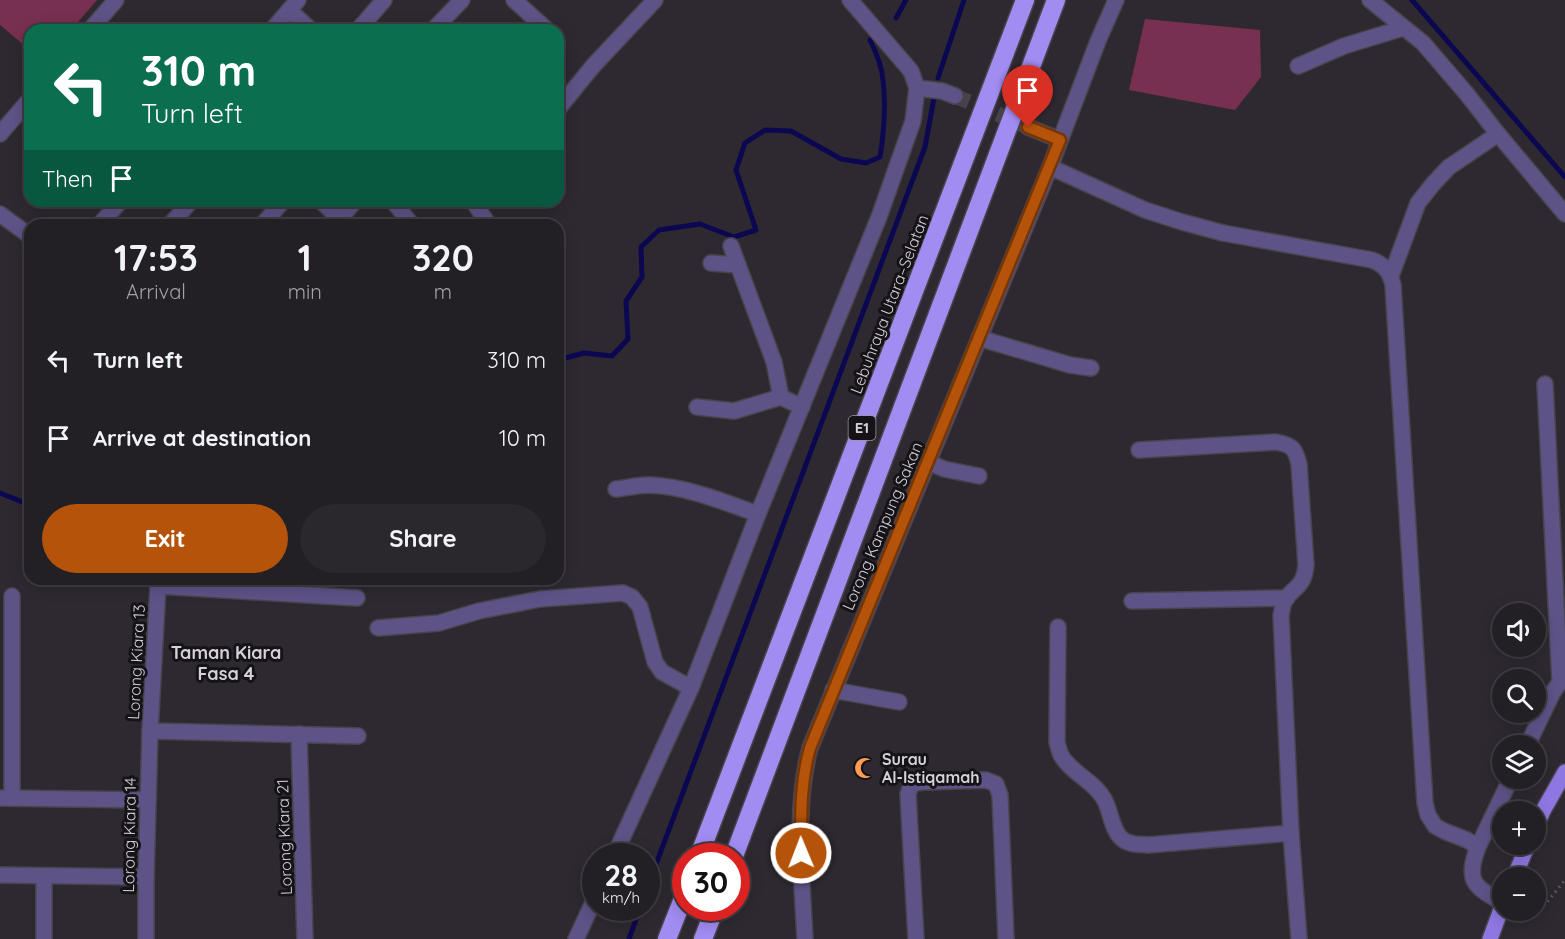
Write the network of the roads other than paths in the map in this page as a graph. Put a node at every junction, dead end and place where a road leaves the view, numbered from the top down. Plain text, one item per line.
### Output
1 (116, 0) edge
2 (384, 0) edge
3 (462, 0) edge
4 (514, 0) edge
5 (655, 0) edge
6 (850, 0) edge
7 (1024, 0) edge
8 (1056, 0) edge
9 (1116, 0) edge
10 (1370, 0) edge
11 (293, 5) edge
12 (95, 24) edge
13 (277, 24) edge
14 (307, 24) edge
15 (363, 24) edge
16 (440, 24) edge
17 (541, 24) edge
18 (1403, 27) junction
19 (1298, 66) dead end
20 (918, 88) junction
21 (955, 96) tunnel mouth
22 (564, 102) edge
23 (24, 106) edge
24 (1028, 127) tunnel mouth
25 (0, 134) edge
26 (1498, 134) junction
27 (1060, 140) junction
28 (1050, 167) junction
29 (116, 207) edge
30 (186, 207) edge
31 (278, 207) edge
32 (327, 207) edge
33 (398, 207) edge
34 (0, 214) edge
35 (1565, 214) edge
36 (104, 219) edge
37 (175, 219) edge
38 (267, 219) edge
39 (339, 219) edge
40 (407, 219) edge
41 (24, 232) edge
42 (731, 246) dead end
43 (711, 263) dead end
44 (738, 265) junction
45 (1391, 276) junction
46 (979, 338) junction
47 (1090, 368) dead end
48 (1545, 384) dead end
49 (781, 397) junction
50 (697, 406) dead end
51 (802, 408) junction
52 (1139, 450) dead end
53 (928, 462) junction
54 (979, 476) dead end
55 (616, 489) dead end
56 (758, 514) junction
57 (12, 596) dead end
58 (357, 598) dead end
59 (1287, 598) junction
60 (1132, 602) dead end
61 (1058, 627) dead end
62 (378, 628) dead end
63 (6, 661) edge
64 (1562, 682) edge
65 (691, 688) junction
66 (833, 690) junction
67 (899, 702) dead end
68 (6, 719) edge
69 (150, 731) junction
70 (299, 734) junction
71 (1532, 735) edge
72 (358, 736) dead end
73 (1565, 772) edge
74 (1506, 789) edge
75 (6, 798) edge
76 (148, 800) junction
77 (1546, 805) edge
78 (1291, 833) junction
79 (620, 843) edge
80 (704, 843) edge
81 (739, 843) edge
82 (1478, 848) junction
83 (0, 875) edge
84 (44, 876) junction
85 (146, 877) junction
86 (1492, 897) edge
87 (584, 921) edge
88 (674, 921) edge
89 (710, 921) edge
90 (1496, 921) edge
91 (44, 939) edge
92 (146, 939) edge
93 (305, 939) edge
94 (576, 939) edge
95 (667, 939) edge
96 (703, 939) edge
97 (805, 939) edge
98 (916, 939) edge
99 (1006, 939) edge
100 (1299, 939) edge
101 (1490, 939) edge

1 - 12 street
2 - 15 street
3 - 16 street
4 - 17 street
5 - 22 street
6 - 20 street
7 - 80 highway, Lebuhraya Utara–Selatan / E1
8 - 81 highway, E1
9 - 27 street, Lorong Kampung Sakan
10 - 18 street
11 - 13 street
11 - 14 street
18 - 19 street
18 - 26 street
20 - 21 street
20 - 51 street
23 - 25 street
24 - 27 street
26 - 35 street
26 - 45 street
27 - 28 street, Lorong Kampung Sakan
28 - 45 street
28 - 46 street, Lorong Kampung Sakan
29 - 36 street
30 - 37 street
31 - 38 street
32 - 39 street
33 - 40 street
34 - 41 street
42 - 44 street
43 - 44 street
44 - 49 street
45 - 82 street
46 - 47 street
46 - 53 street, Lorong Kampung Sakan
48 - 64 street
49 - 50 street
49 - 51 street
51 - 56 street
52 - 59 street
53 - 54 street
53 - 66 street, Lorong Kampung Sakan
55 - 56 street
56 - 65 street
57 - 63 street
58 - 69 street, Lorong Kiara 13
59 - 60 street
59 - 78 street
61 - 78 street
62 - 65 street
63 - 68 street
64 - 71 street
65 - 79 street
66 - 67 street
66 - 97 street, Lorong Kampung Sakan
68 - 75 street
69 - 70 street, Lorong Kiara 13
69 - 76 street, Lorong Kiara 14
70 - 72 street, Lorong Kiara 13
70 - 93 street, Lorong Kiara 21
73 - 77 main road
74 - 82 street
75 - 76 street
76 - 85 street, Lorong Kiara 14
78 - 100 street
82 - 86 street
83 - 84 street
84 - 85 street
84 - 91 street
85 - 92 street, Lorong Kiara 14
87 - 94 street
88 - 95 highway
89 - 96 highway
90 - 101 main road
98 - 99 street

